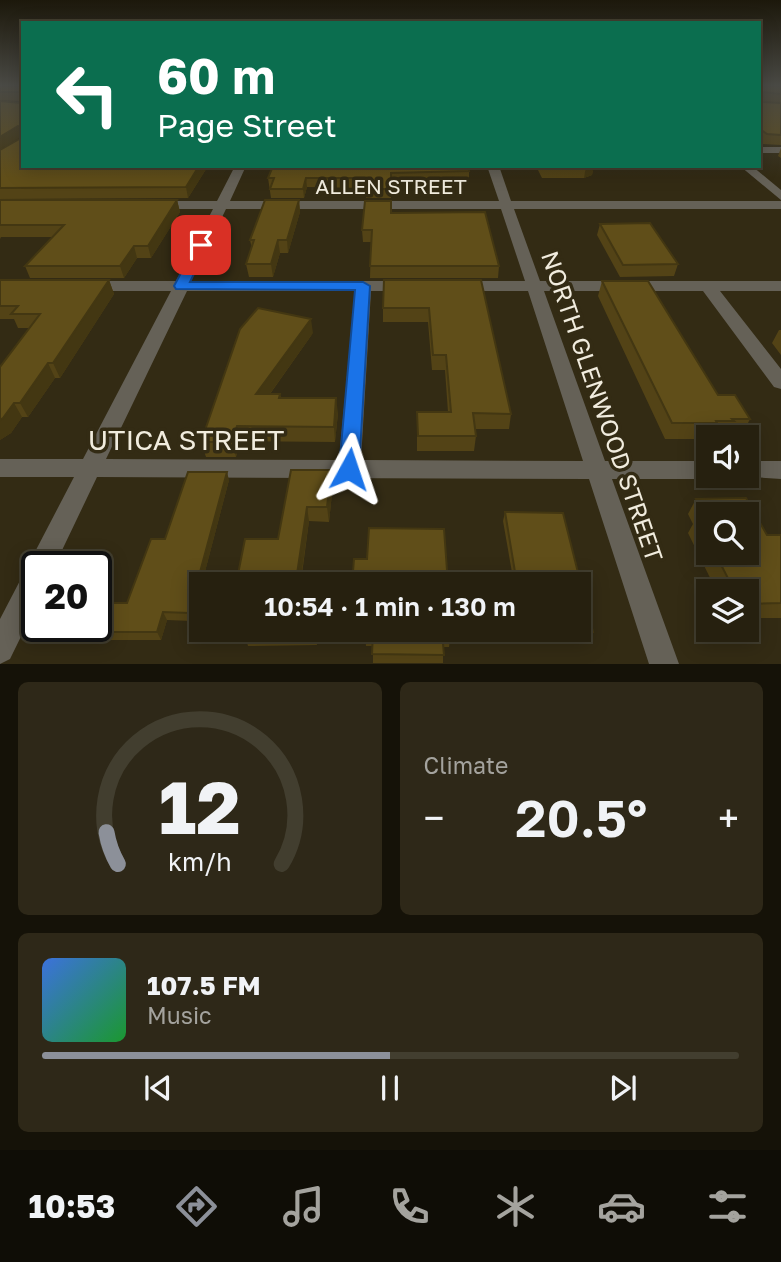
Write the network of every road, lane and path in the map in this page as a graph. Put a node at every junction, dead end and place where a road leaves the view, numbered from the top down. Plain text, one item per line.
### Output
1 (761, 150) edge
2 (781, 150) edge
3 (240, 168) edge
4 (494, 168) edge
5 (748, 168) edge
6 (781, 196) edge
7 (139, 205) edge
8 (222, 205) junction
9 (506, 205) junction
10 (781, 205) edge
11 (71, 286) edge
12 (181, 286) junction
13 (363, 286) junction
14 (534, 286) junction
15 (708, 286) junction
16 (781, 286) edge
17 (781, 382) edge
18 (0, 468) edge
19 (89, 468) junction
20 (349, 469) junction
21 (597, 470) junction
22 (696, 470) edge
23 (759, 470) edge
24 (781, 470) edge
25 (49, 551) edge
26 (21, 607) edge
27 (0, 649) edge
28 (664, 663) edge

1 - 2 street
3 - 8 street
4 - 9 street, NORTH GLENWOOD STREET
5 - 6 street
7 - 8 street, ALLEN STREET
8 - 9 street, ALLEN STREET
8 - 12 street
9 - 10 street, ALLEN STREET
9 - 14 street, NORTH GLENWOOD STREET
11 - 12 street
12 - 13 street
12 - 19 street
13 - 14 street
13 - 20 street
14 - 15 street
14 - 21 street, NORTH GLENWOOD STREET
15 - 16 street
15 - 17 street
18 - 19 street, UTICA STREET
19 - 20 street, UTICA STREET
19 - 25 street
20 - 21 street, UTICA STREET
21 - 22 street, UTICA STREET
21 - 28 street, NORTH GLENWOOD STREET
23 - 24 street
26 - 27 street

